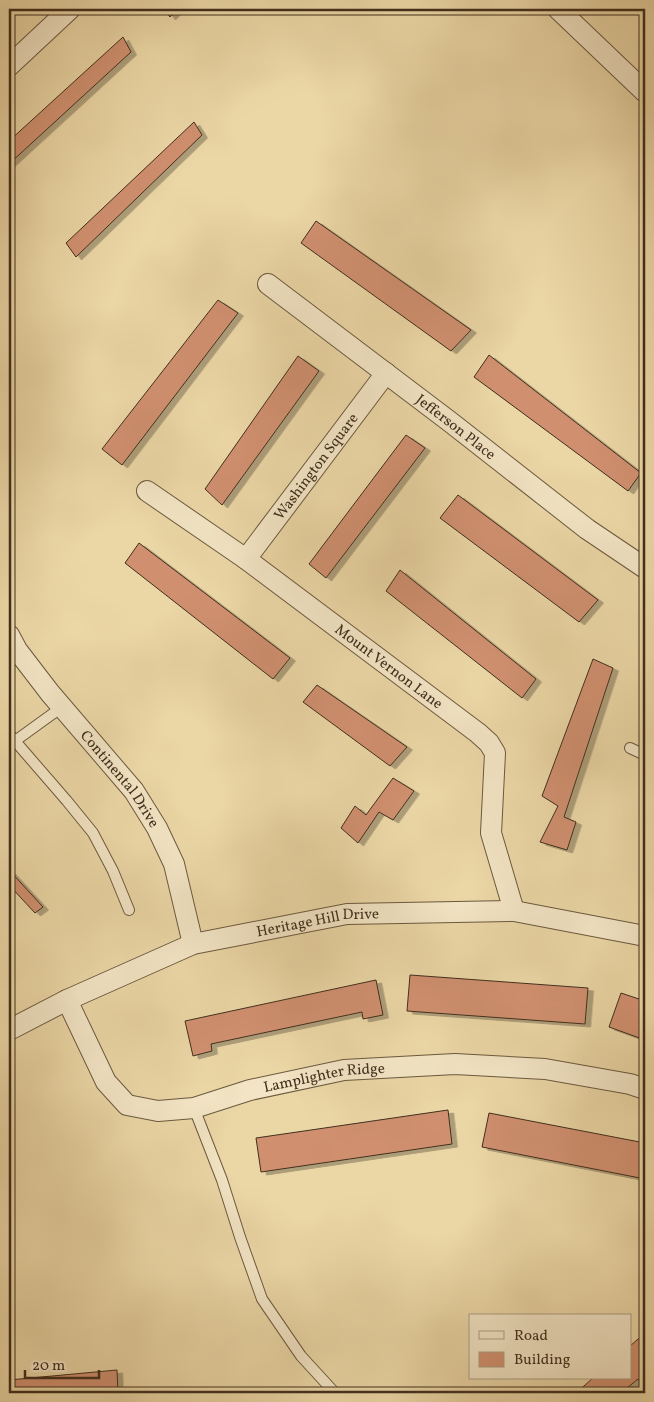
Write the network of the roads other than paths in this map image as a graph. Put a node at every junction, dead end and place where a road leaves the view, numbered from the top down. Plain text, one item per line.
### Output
1 (70, 9) edge
2 (558, 9) edge
3 (9, 66) edge
4 (645, 92) edge
5 (268, 284) dead end
6 (386, 373) junction
7 (147, 491) dead end
8 (246, 559) junction
9 (645, 568) edge
10 (9, 635) edge
11 (62, 707) junction
12 (12, 738) edge
13 (630, 748) dead end
14 (645, 755) edge
15 (128, 910) dead end
16 (514, 912) junction
17 (645, 936) edge
18 (193, 944) junction
19 (67, 1000) junction
20 (9, 1030) edge
21 (645, 1089) edge
22 (194, 1108) junction
23 (335, 1393) edge

1 - 3 street
2 - 4 street
5 - 6 street, Jefferson Place
6 - 8 street, Washington Square
6 - 9 street, Jefferson Place
7 - 8 street, Mount Vernon Lane
8 - 16 street, Mount Vernon Lane
10 - 11 street, Continental Drive
11 - 12 lane
11 - 18 street, Continental Drive
12 - 15 lane
13 - 14 lane
16 - 17 street, Heritage Hill Drive
16 - 18 street, Heritage Hill Drive
18 - 19 street, Heritage Hill Drive
19 - 20 street, Heritage Hill Drive
19 - 22 street, Lamplighter Ridge
21 - 22 street, Lamplighter Ridge
22 - 23 lane

